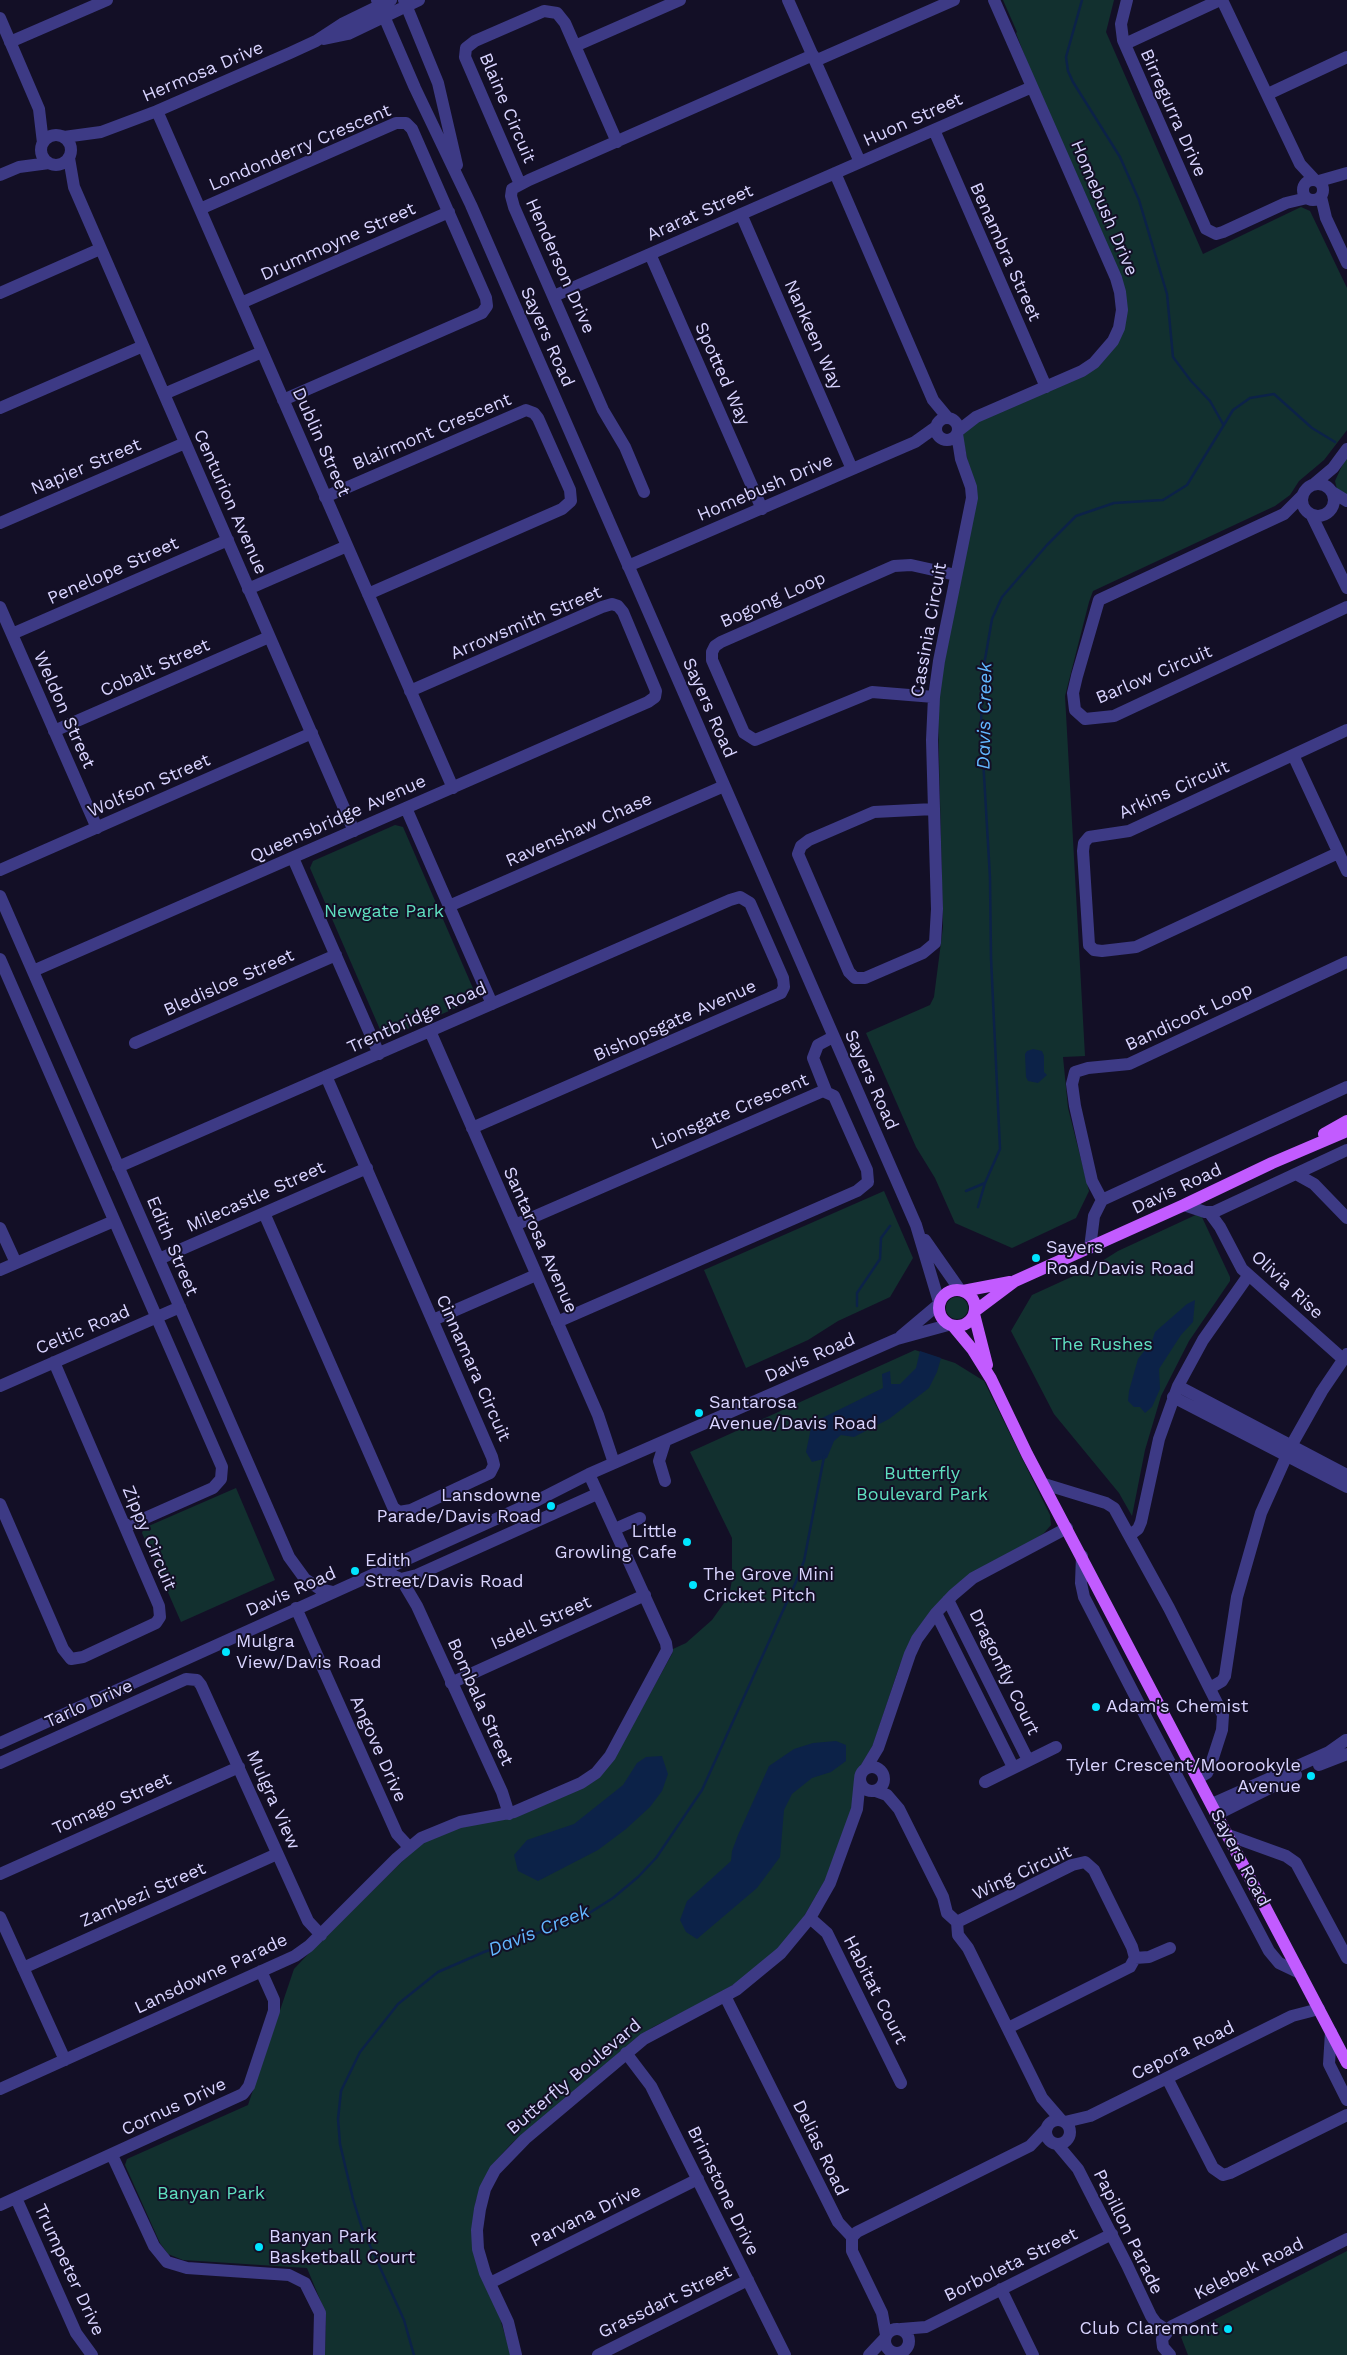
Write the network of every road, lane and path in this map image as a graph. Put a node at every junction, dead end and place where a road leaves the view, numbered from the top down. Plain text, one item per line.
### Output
1 (108, 0) edge
2 (419, 0) edge
3 (680, 0) edge
4 (788, 0) edge
5 (954, 0) edge
6 (994, 0) edge
7 (1127, 0) edge
8 (1221, 0) edge
9 (382, 2) edge
10 (406, 3) edge
11 (0, 18) edge
12 (384, 18) junction
13 (316, 41) junction
14 (10, 42) junction
15 (1125, 44) junction
16 (575, 46) junction
17 (1347, 57) edge
18 (814, 58) junction
19 (1032, 87) junction
20 (1268, 94) junction
21 (39, 108) junction
22 (157, 111) junction
23 (934, 130) junction
24 (101, 132) junction
25 (63, 136) junction
26 (617, 142) junction
27 (42, 144) junction
28 (70, 155) junction
29 (860, 162) junction
30 (51, 164) junction
31 (19, 167) junction
32 (835, 174) junction
33 (0, 175) edge
34 (1344, 175) edge
35 (520, 184) junction
36 (74, 188) junction
37 (1313, 190) junction
38 (470, 206) junction
39 (200, 209) junction
40 (449, 212) junction
41 (741, 214) junction
42 (100, 249) junction
43 (650, 254) junction
44 (1347, 263) edge
45 (0, 293) edge
46 (554, 296) junction
47 (241, 303) junction
48 (143, 346) junction
49 (262, 352) junction
50 (1046, 387) junction
51 (164, 394) junction
52 (283, 400) junction
53 (0, 408) edge
54 (976, 418) junction
55 (943, 428) junction
56 (957, 433) junction
57 (185, 443) junction
58 (1347, 449) edge
59 (961, 459) junction
60 (1333, 468) junction
61 (852, 470) junction
62 (1314, 484) junction
63 (1331, 491) junction
64 (644, 492) dead end
65 (1302, 496) junction
66 (325, 497) junction
67 (1347, 501) edge
68 (1347, 506) edge
69 (762, 509) junction
70 (1330, 510) junction
71 (1284, 514) junction
72 (1310, 514) junction
73 (0, 523) edge
74 (228, 540) junction
75 (1327, 543) junction
76 (347, 546) junction
77 (628, 566) junction
78 (956, 575) junction
79 (248, 588) junction
80 (1347, 588) edge
81 (368, 594) junction
82 (0, 607) edge
83 (1347, 607) edge
84 (12, 634) junction
85 (269, 637) junction
86 (410, 691) junction
87 (655, 697) joint
88 (934, 697) junction
89 (1347, 730) edge
90 (54, 731) junction
91 (312, 734) junction
92 (1293, 755) junction
93 (724, 786) junction
94 (453, 788) junction
95 (406, 808) junction
96 (934, 809) junction
97 (96, 828) junction
98 (354, 831) junction
99 (1338, 853) junction
100 (293, 858) junction
101 (0, 870) edge
102 (1347, 871) edge
103 (0, 896) edge
104 (730, 900) joint
105 (449, 906) junction
106 (336, 955) junction
107 (0, 960) edge
108 (1347, 962) edge
109 (33, 971) junction
110 (492, 1004) junction
111 (430, 1031) junction
112 (833, 1037) junction
113 (136, 1043) dead end
114 (379, 1054) junction
115 (326, 1076) junction
116 (1347, 1087) edge
117 (826, 1091) junction
118 (1347, 1121) edge
119 (472, 1128) junction
120 (1347, 1131) edge
121 (1347, 1150) edge
122 (1272, 1163) junction
123 (1090, 1166) junction
124 (1312, 1166) junction
125 (118, 1167) junction
126 (367, 1168) junction
127 (1296, 1174) junction
128 (1314, 1184) junction
129 (1116, 1194) junction
130 (1102, 1200) junction
131 (1184, 1206) junction
132 (1223, 1209) junction
133 (264, 1212) junction
134 (1209, 1212) junction
135 (1347, 1218) edge
136 (114, 1221) junction
137 (515, 1225) junction
138 (916, 1225) junction
139 (1220, 1227) junction
140 (0, 1228) edge
141 (1090, 1248) junction
142 (159, 1259) junction
143 (16, 1264) junction
144 (0, 1270) edge
145 (536, 1275) junction
146 (1248, 1276) junction
147 (1015, 1281) junction
148 (961, 1291) junction
149 (939, 1303) junction
150 (180, 1308) junction
151 (974, 1313) junction
152 (156, 1318) junction
153 (433, 1320) junction
154 (557, 1322) junction
155 (951, 1326) junction
156 (897, 1339) junction
157 (1345, 1357) edge
158 (54, 1362) junction
159 (991, 1380) junction
160 (1, 1383) edge
161 (1175, 1392) junction
162 (665, 1442) junction
163 (1288, 1450) junction
164 (614, 1464) junction
165 (588, 1474) junction
166 (1347, 1475) edge
167 (665, 1481) dead end
168 (1044, 1484) junction
169 (1347, 1487) edge
170 (598, 1494) junction
171 (0, 1504) edge
172 (640, 1518) dead end
173 (125, 1527) junction
174 (1067, 1528) junction
175 (615, 1529) junction
176 (1130, 1535) junction
177 (1082, 1556) junction
178 (382, 1571) junction
179 (417, 1575) junction
180 (400, 1579) junction
181 (333, 1592) junction
182 (645, 1595) junction
183 (948, 1600) junction
184 (417, 1606) junction
185 (296, 1608) junction
186 (936, 1613) junction
187 (194, 1679) joint
188 (452, 1683) junction
189 (1210, 1688) junction
190 (1347, 1742) edge
191 (0, 1743) edge
192 (1056, 1747) dead end
193 (878, 1748) junction
194 (1347, 1754) edge
195 (1028, 1760) junction
196 (0, 1763) edge
197 (238, 1767) junction
198 (1013, 1767) junction
199 (863, 1774) junction
200 (883, 1775) junction
201 (1198, 1778) junction
202 (985, 1782) dead end
203 (875, 1791) junction
204 (857, 1808) junction
205 (899, 1809) junction
206 (1215, 1809) junction
207 (509, 1814) junction
208 (1228, 1835) junction
209 (409, 1847) junction
210 (278, 1854) junction
211 (0, 1874) edge
212 (0, 1917) edge
213 (810, 1918) junction
214 (960, 1921) junction
215 (1341, 1934) edge
216 (321, 1935) junction
217 (1170, 1948) dead end
218 (1135, 1958) junction
219 (1347, 1958) edge
220 (23, 1968) junction
221 (261, 1972) junction
222 (1300, 1973) junction
223 (726, 1996) junction
224 (1316, 2004) junction
225 (1008, 2028) junction
226 (1331, 2032) junction
227 (626, 2053) junction
228 (65, 2060) junction
229 (1347, 2062) edge
230 (1167, 2078) junction
231 (901, 2083) dead end
232 (0, 2089) edge
233 (1042, 2098) junction
234 (1347, 2100) edge
235 (1347, 2115) edge
236 (1090, 2116) junction
237 (1063, 2121) junction
238 (1047, 2128) junction
239 (1070, 2135) junction
240 (1055, 2143) junction
241 (1030, 2146) junction
242 (112, 2155) junction
243 (1078, 2169) junction
244 (698, 2180) junction
245 (16, 2198) junction
246 (0, 2205) edge
247 (1112, 2234) junction
248 (852, 2238) junction
249 (1347, 2239) edge
250 (748, 2280) junction
251 (490, 2283) junction
252 (1001, 2289) junction
253 (882, 2313) junction
254 (926, 2327) junction
255 (901, 2329) junction
256 (1168, 2331) junction
257 (885, 2336) junction
258 (909, 2348) edge
259 (784, 2353) edge
260 (893, 2353) edge
261 (1169, 2354) edge
262 (92, 2355) edge
263 (319, 2355) edge
264 (516, 2355) edge
265 (598, 2355) edge
266 (870, 2355) edge
267 (1033, 2355) edge

1 - 14 street
2 - 10 street, Hermosa Drive
3 - 16 street
4 - 18 street, Huon Street
5 - 18 street
6 - 19 street, Homebush Drive
7 - 15 street, Birregurra Drive
8 - 15 street
8 - 20 street
9 - 12 street, Sayers Road
9 - 13 street, Hermosa Drive
10 - 12 street, Hermosa Drive
10 - 38 street, Sayers Road
11 - 14 street
12 - 13 street, Hermosa Drive
12 - 38 street, Sayers Road
13 - 22 street, Hermosa Drive
14 - 21 street
15 - 37 street, Birregurra Drive
16 - 26 street, Blaine Circuit
16 - 35 street, Blaine Circuit
17 - 20 street
18 - 26 street, Henderson Drive
18 - 29 street, Huon Street
19 - 23 street, Huon Street
19 - 50 street, Homebush Drive
20 - 37 street
21 - 25 street
21 - 27 street
22 - 24 street, Hermosa Drive
22 - 39 street, Dublin Street
23 - 29 street, Huon Street
23 - 50 street, Benambra Street
24 - 25 street, Hermosa Drive
24 - 28 street, Hermosa Drive
25 - 27 street
25 - 28 street
26 - 35 street, Henderson Drive
27 - 30 street
27 - 31 street
28 - 30 street
28 - 36 street, Centurion Avenue
29 - 32 street, Ararat Street
30 - 31 street
30 - 36 street, Centurion Avenue
31 - 33 street
32 - 41 street, Ararat Street
32 - 55 street
34 - 37 street
35 - 46 street, Henderson Drive
36 - 42 street, Centurion Avenue
37 - 44 street
38 - 77 street, Sayers Road
39 - 40 street, Londonderry Crescent
39 - 47 street, Dublin Street
40 - 47 street, Drummoyne Street
40 - 52 street, Londonderry Crescent
41 - 43 street, Ararat Street
41 - 61 street, Nankeen Way
42 - 45 street
42 - 48 street, Centurion Avenue
43 - 46 street, Ararat Street
43 - 69 street, Spotted Way
46 - 64 street, Henderson Drive
47 - 49 street, Dublin Street
48 - 51 street, Centurion Avenue
48 - 53 street
49 - 51 street
49 - 52 street, Dublin Street
50 - 54 street, Homebush Drive
51 - 57 street, Centurion Avenue
52 - 66 street, Dublin Street
54 - 55 street, Homebush Drive
54 - 56 street, Homebush Drive
55 - 56 street, Homebush Drive
55 - 59 street, Cassinia Circuit
55 - 61 street, Homebush Drive
56 - 59 street, Cassinia Circuit
57 - 73 street, Napier Street
57 - 74 street, Centurion Avenue
58 - 60 street
59 - 78 street, Cassinia Circuit
60 - 62 street
60 - 63 street
61 - 69 street, Homebush Drive
62 - 63 street
62 - 65 street
63 - 67 street
63 - 70 street
65 - 71 street, Barlow Circuit
65 - 72 street
66 - 76 street, Dublin Street
66 - 81 street, Blairmont Crescent
68 - 70 street
69 - 77 street, Homebush Drive
70 - 72 street
70 - 75 street
71 - 72 street, Barlow Circuit
71 - 83 street, Barlow Circuit
72 - 75 street
74 - 79 street, Centurion Avenue
74 - 84 street, Penelope Street
75 - 80 street
76 - 79 street
76 - 81 street, Dublin Street
77 - 93 street, Sayers Road
78 - 88 street, Cassinia Circuit
78 - 88 street, Bogong Loop
79 - 85 street, Centurion Avenue
81 - 86 street, Dublin Street
82 - 84 street, Weldon Street
84 - 90 street, Weldon Street
85 - 90 street, Cobalt Street
85 - 91 street, Centurion Avenue
86 - 87 street, Arrowsmith Street
86 - 94 street, Dublin Street
87 - 94 street, Queensbridge Avenue
88 - 96 street, Cassinia Circuit
89 - 92 street, Arkins Circuit
90 - 97 street, Weldon Street
91 - 97 street, Wolfson Street
91 - 98 street, Centurion Avenue
92 - 99 street
92 - 99 street, Arkins Circuit
93 - 105 street, Ravenshaw Chase
93 - 112 street, Sayers Road
94 - 95 street, Queensbridge Avenue
95 - 98 street, Queensbridge Avenue
95 - 105 street
96 - 96 street, Cassinia Circuit
97 - 101 street, Wolfson Street
98 - 100 street, Queensbridge Avenue
99 - 102 street
100 - 106 street
100 - 109 street, Queensbridge Avenue
103 - 109 street, Edith Street
104 - 110 street, Trentbridge Road
104 - 119 street, Bishopsgate Avenue
105 - 110 street
106 - 113 street, Bledisloe Street
106 - 114 street
107 - 136 street
108 - 123 street, Bandicoot Loop
109 - 125 street, Edith Street
110 - 111 street, Trentbridge Road
111 - 114 street, Trentbridge Road
111 - 119 street, Santarosa Avenue
112 - 117 street
112 - 138 street, Sayers Road
114 - 115 street, Trentbridge Road
115 - 125 street, Trentbridge Road
115 - 126 street, Cinnamara Circuit
116 - 129 street
117 - 137 street, Lionsgate Crescent
117 - 154 street, Lionsgate Crescent
118 - 122 main road, Davis Road
119 - 137 street, Santarosa Avenue
120 - 122 main road, Davis Road
121 - 124 street
122 - 131 main road, Davis Road
123 - 129 street, Bandicoot Loop
123 - 130 street, Bandicoot Loop
124 - 127 street
124 - 128 street
125 - 142 street, Edith Street
126 - 133 street, Milecastle Street
126 - 153 street, Cinnamara Circuit
127 - 128 street
127 - 132 street
128 - 135 street
129 - 130 street
130 - 141 street
131 - 134 street
131 - 141 main road, Davis Road
132 - 134 street
132 - 139 street
133 - 142 street, Milecastle Street
133 - 153 street, Cinnamara Circuit
134 - 139 street, Olivia Rise
136 - 143 street
136 - 152 street
137 - 145 street, Santarosa Avenue
138 - 148 street, Sayers Road
138 - 149 street, Sayers Road
139 - 146 street, Olivia Rise
140 - 143 street
141 - 147 main road, Davis Road
142 - 150 street, Edith Street
143 - 144 street
145 - 153 street
145 - 154 street, Santarosa Avenue
146 - 157 street, Olivia Rise
146 - 161 street
147 - 148 main road, Davis Road
147 - 151 main road, Davis Road
148 - 149 main road
148 - 151 main road
149 - 155 main road
149 - 156 street
150 - 152 street, Celtic Road
150 - 181 street, Edith Street
151 - 155 main road
151 - 159 main road, Sayers Road
152 - 158 street, Celtic Road
152 - 173 street
154 - 164 street, Santarosa Avenue
155 - 156 street
155 - 159 main road, Sayers Road
156 - 162 street, Davis Road
157 - 163 street
158 - 160 street, Celtic Road
158 - 173 street, Zippy Circuit
159 - 168 main road, Sayers Road
161 - 163 street
161 - 176 street
162 - 164 street, Davis Road
162 - 167 street
163 - 166 street
163 - 169 street
163 - 189 street
164 - 165 street, Davis Road
165 - 170 street, Lansdowne Parade
165 - 178 street, Davis Road
168 - 174 main road, Sayers Road
168 - 176 street
170 - 175 street, Lansdowne Parade
170 - 179 street
171 - 173 street, Zippy Circuit
172 - 175 street
174 - 177 main road, Sayers Road
174 - 183 street, Butterfly Boulevard
175 - 182 street, Lansdowne Parade
176 - 189 street
177 - 201 main road, Sayers Road
177 - 222 street, Sayers Road
178 - 180 street
178 - 181 street, Davis Road
179 - 180 street
179 - 184 street, Bombala Street
180 - 184 street, Bombala Street
181 - 185 street, Davis Road
182 - 188 street, Isdell Street
182 - 207 street, Lansdowne Parade
183 - 186 street, Butterfly Boulevard
183 - 195 street, Dragonfly Court
184 - 188 street, Bombala Street
185 - 191 street, Davis Road
185 - 209 street, Angove Drive
186 - 193 street, Butterfly Boulevard
186 - 198 street, Dragonfly Court
187 - 196 street, Tarlo Drive
187 - 197 street, Mulgra View
188 - 207 street, Bombala Street
189 - 201 street
190 - 206 street
192 - 195 street, Dragonfly Court
193 - 199 street, Butterfly Boulevard
193 - 200 street, Butterfly Boulevard
194 - 206 street
195 - 198 street, Dragonfly Court
197 - 210 street, Mulgra View
197 - 211 street, Tomago Street
198 - 202 street, Dragonfly Court
199 - 200 street
199 - 203 street
199 - 204 street, Butterfly Boulevard
200 - 203 street
200 - 205 street
201 - 206 main road, Sayers Road
203 - 204 street, Butterfly Boulevard
203 - 205 street
204 - 213 street, Butterfly Boulevard
205 - 214 street
206 - 208 main road, Sayers Road
207 - 209 street, Lansdowne Parade
208 - 215 street, Sayers Road
208 - 222 main road, Sayers Road
209 - 216 street, Lansdowne Parade
210 - 216 street, Mulgra View
210 - 220 street, Zambezi Street
212 - 220 street
213 - 223 street, Butterfly Boulevard
213 - 231 street, Habitat Court
214 - 218 street, Wing Circuit
214 - 225 street
215 - 219 street, Sayers Road
216 - 221 street, Lansdowne Parade
217 - 218 street
218 - 225 street
220 - 228 street
221 - 228 street, Lansdowne Parade
221 - 242 street, Cornus Drive
222 - 224 main road, Sayers Road
223 - 227 street, Butterfly Boulevard
223 - 248 street, Delias Road
224 - 226 main road, Sayers Road
224 - 230 street, Cepora Road
225 - 233 street
226 - 229 main road, Sayers Road
226 - 234 street
227 - 244 street, Brimstone Drive
227 - 251 street, Butterfly Boulevard
228 - 232 street, Lansdowne Parade
230 - 235 street
230 - 236 street, Cepora Road
233 - 237 street
233 - 238 street
236 - 237 street, Cepora Road
236 - 239 street, Cepora Road
237 - 238 street
237 - 239 street
238 - 240 street
238 - 241 street
239 - 240 street
239 - 243 street, Papillon Parade
240 - 241 street
240 - 243 street, Papillon Parade
241 - 248 street
242 - 245 street, Cornus Drive
242 - 263 street
243 - 247 street, Papillon Parade
244 - 250 street, Brimstone Drive
244 - 251 street, Parvana Drive
245 - 246 street, Cornus Drive
245 - 262 street, Trumpeter Drive
247 - 252 street, Borboleta Street
247 - 256 street, Papillon Parade
248 - 253 street, Delias Road
249 - 256 street, Kelebek Road
250 - 259 street, Brimstone Drive
250 - 265 street, Grassdart Street
251 - 264 street, Butterfly Boulevard
252 - 254 street, Borboleta Street
252 - 267 street
253 - 255 street, Delias Road
253 - 257 street, Delias Road
254 - 255 street, Borboleta Street
254 - 258 street, Borboleta Street
255 - 257 street
255 - 258 street
256 - 261 street
257 - 260 street
257 - 266 street
258 - 260 street
260 - 266 street

